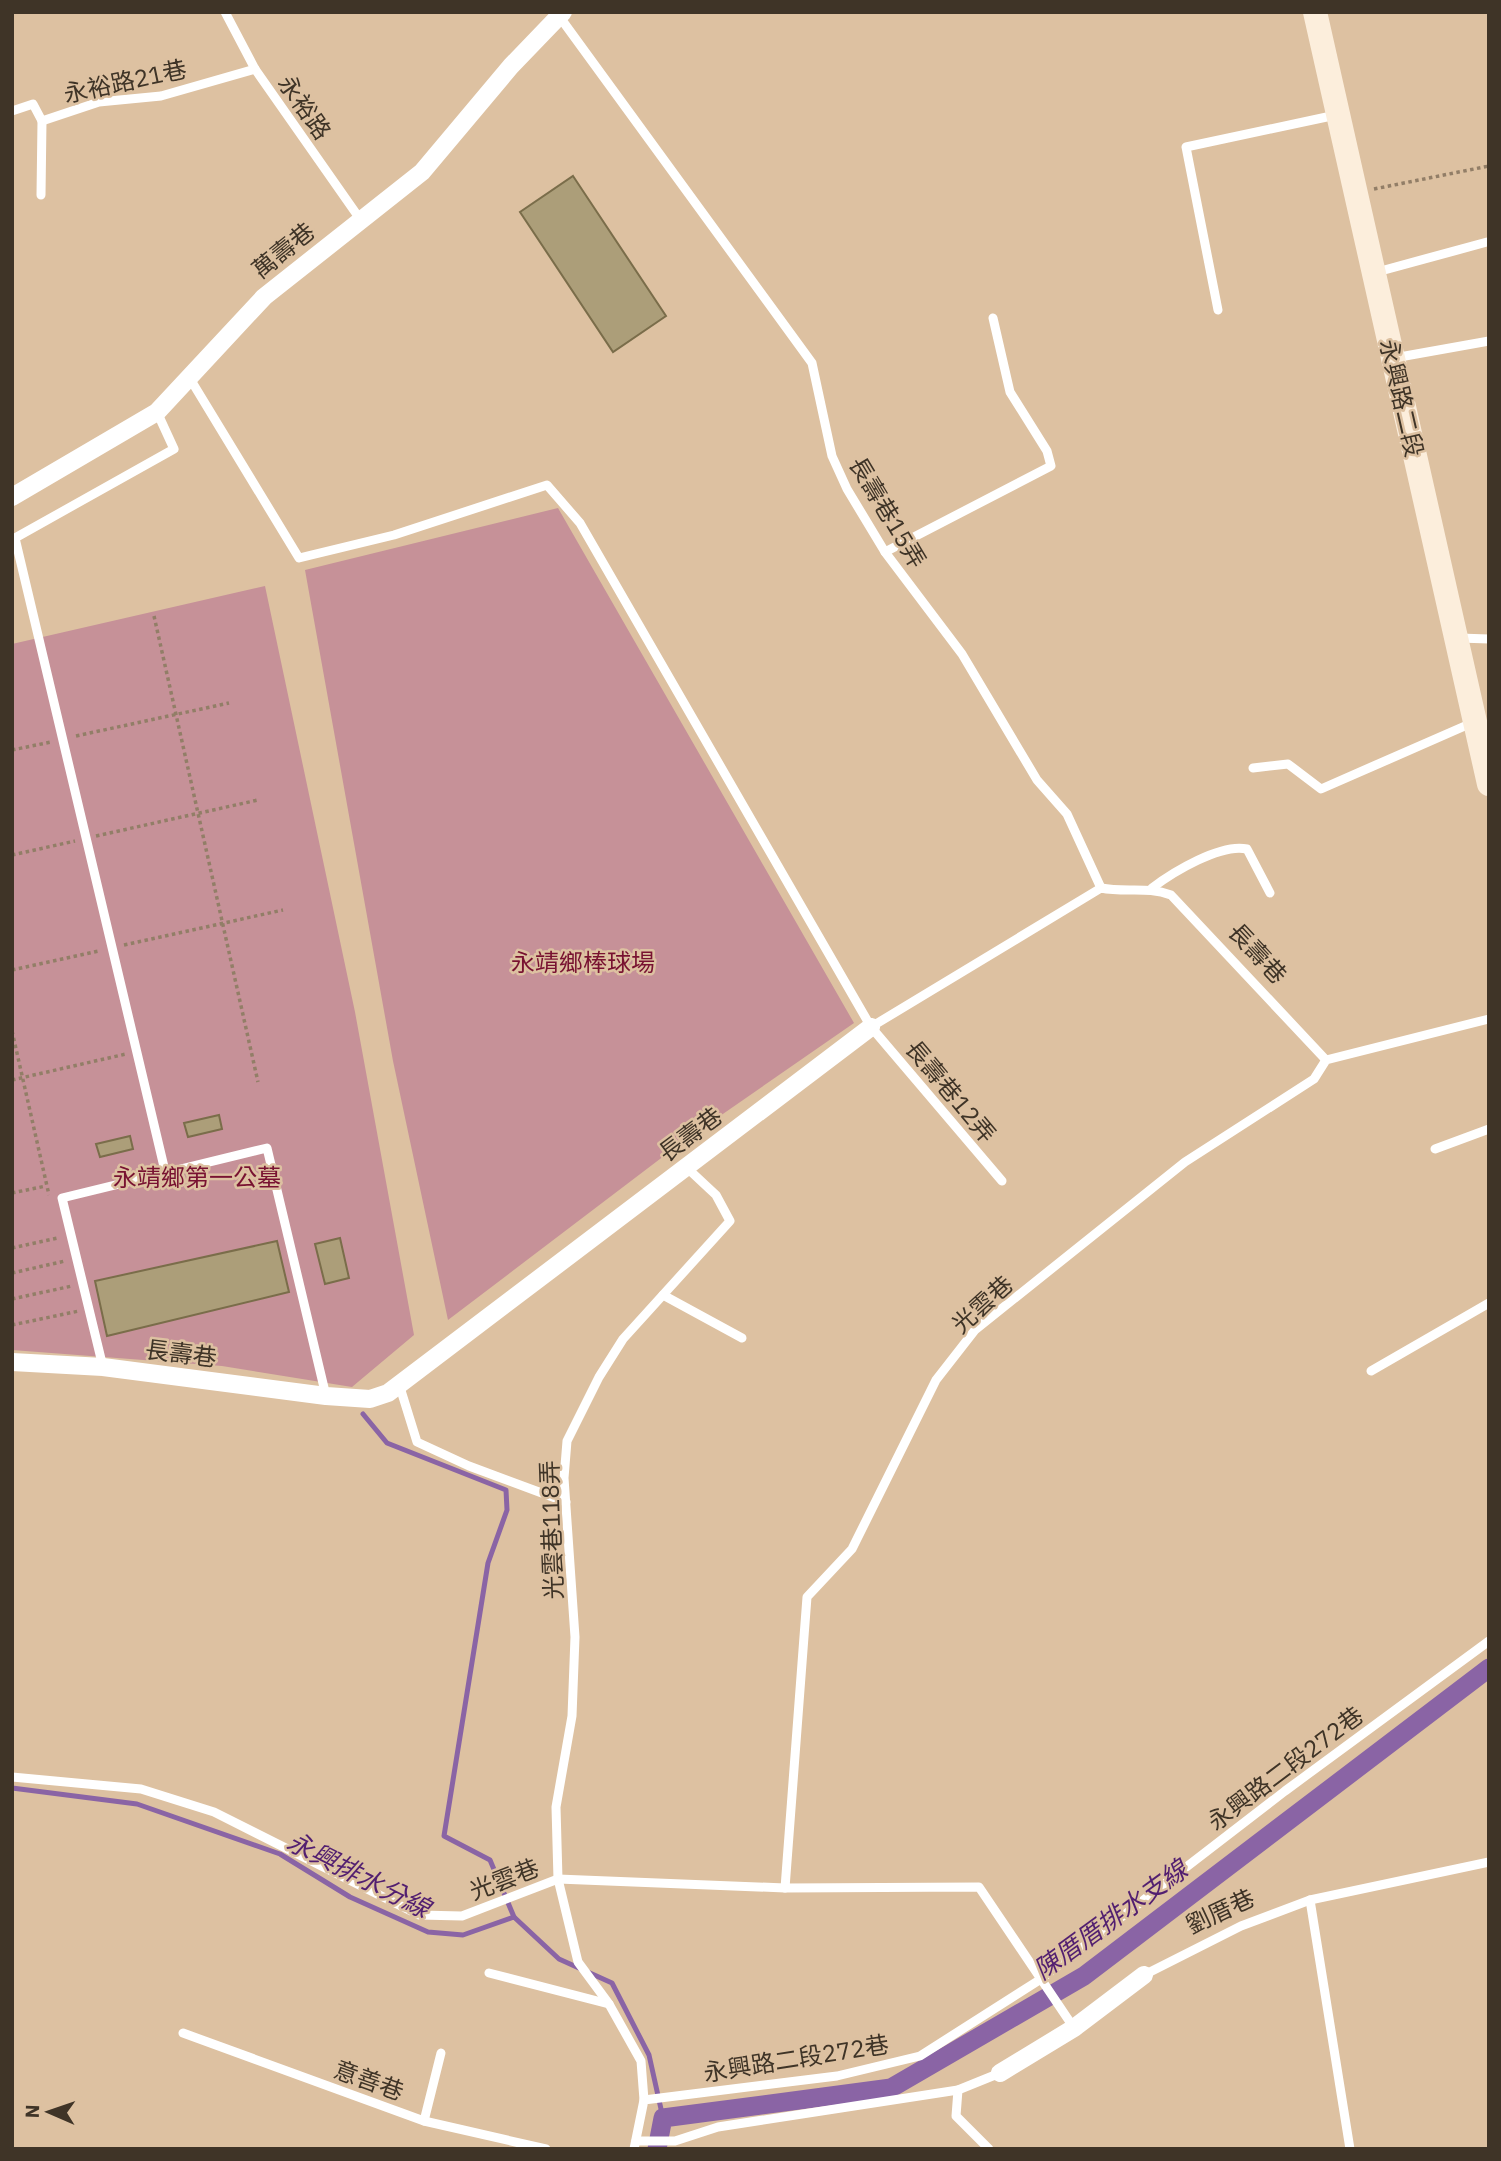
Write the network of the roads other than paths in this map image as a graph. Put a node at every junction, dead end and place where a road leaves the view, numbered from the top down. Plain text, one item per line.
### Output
1 (225, 12) edge
2 (1315, 12) edge
3 (561, 14) edge
4 (255, 69) junction
5 (12, 111) edge
6 (1336, 115) junction
7 (42, 121) junction
8 (41, 195) dead end
9 (360, 219) junction
10 (1487, 242) dead end
11 (1373, 274) junction
12 (1218, 310) dead end
13 (993, 318) dead end
14 (1489, 341) edge
15 (1393, 358) junction
16 (188, 376) junction
17 (157, 412) junction
18 (12, 498) edge
19 (885, 552) junction
20 (1457, 638) junction
21 (1489, 639) edge
22 (1475, 722) junction
23 (1253, 768) dead end
24 (1489, 784) edge
25 (1101, 888) junction
26 (1152, 888) junction
27 (1270, 893) dead end
28 (1489, 1019) edge
29 (871, 1027) junction
30 (1325, 1060) junction
31 (1489, 1129) edge
32 (1435, 1149) dead end
33 (686, 1167) junction
34 (165, 1171) junction
35 (1002, 1181) dead end
36 (663, 1295) junction
37 (1489, 1303) edge
38 (742, 1338) dead end
39 (12, 1362) edge
40 (103, 1367) junction
41 (1371, 1371) dead end
42 (399, 1384) junction
43 (326, 1396) junction
44 (566, 1502) junction
45 (1489, 1641) edge
46 (12, 1777) edge
47 (1489, 1862) edge
48 (558, 1879) junction
49 (785, 1888) junction
50 (1310, 1900) junction
51 (489, 1973) dead end
52 (1144, 1975) joint
53 (1044, 1983) junction
54 (609, 2004) junction
55 (1074, 2028) junction
56 (183, 2033) dead end
57 (441, 2053) dead end
58 (1000, 2073) joint
59 (958, 2090) junction
60 (644, 2100) junction
61 (424, 2121) junction
62 (635, 2145) edge
63 (675, 2145) edge
64 (546, 2149) edge
65 (989, 2149) edge
66 (1350, 2149) edge

1 - 4 lane, 永裕路
2 - 6 street, 永興路二段
3 - 9 street, 萬壽巷
3 - 19 lane, 長壽巷15弄
4 - 7 lane, 永裕路21巷
4 - 9 lane, 永裕路
5 - 7 lane, 永裕路21巷
6 - 11 street, 永興路二段
6 - 12 lane
7 - 8 lane
9 - 16 street, 萬壽巷
10 - 11 lane
11 - 15 street, 永興路二段
13 - 19 lane
14 - 15 lane
15 - 20 street, 永興路二段
16 - 17 street, 萬壽巷
16 - 29 lane, 長壽巷12弄
17 - 18 street, 萬壽巷
17 - 34 lane
19 - 25 lane, 長壽巷15弄
20 - 21 lane
20 - 22 street, 永興路二段
22 - 23 lane
22 - 24 street, 永興路二段
25 - 26 lane
25 - 29 lane, 長壽巷
26 - 27 lane
26 - 30 lane, 長壽巷
28 - 30 lane
29 - 33 street, 長壽巷
29 - 35 lane, 長壽巷12弄
30 - 49 lane, 光雲巷
31 - 32 lane
33 - 36 lane, 光雲巷118弄
33 - 42 street, 長壽巷
34 - 40 lane
34 - 43 lane
36 - 38 lane
36 - 44 lane, 光雲巷118弄
37 - 41 lane
39 - 40 street, 長壽巷
40 - 43 street, 長壽巷
42 - 43 street, 長壽巷
42 - 44 lane
44 - 48 lane, 光雲巷118弄
45 - 53 lane, 永興路二段272巷
46 - 48 lane, 光雲巷
47 - 50 lane, 劉厝巷
48 - 49 lane, 光雲巷
48 - 54 lane
49 - 53 lane, 光雲巷
50 - 52 lane, 劉厝巷
50 - 66 lane
51 - 54 lane
52 - 55 street, 劉厝巷
53 - 55 lane
53 - 60 lane, 永興路二段272巷
54 - 60 lane
55 - 58 street, 劉厝巷
56 - 61 lane, 意善巷
57 - 61 lane
58 - 59 lane
59 - 63 lane
59 - 65 lane
60 - 62 lane
61 - 64 lane, 意善巷
62 - 63 lane

